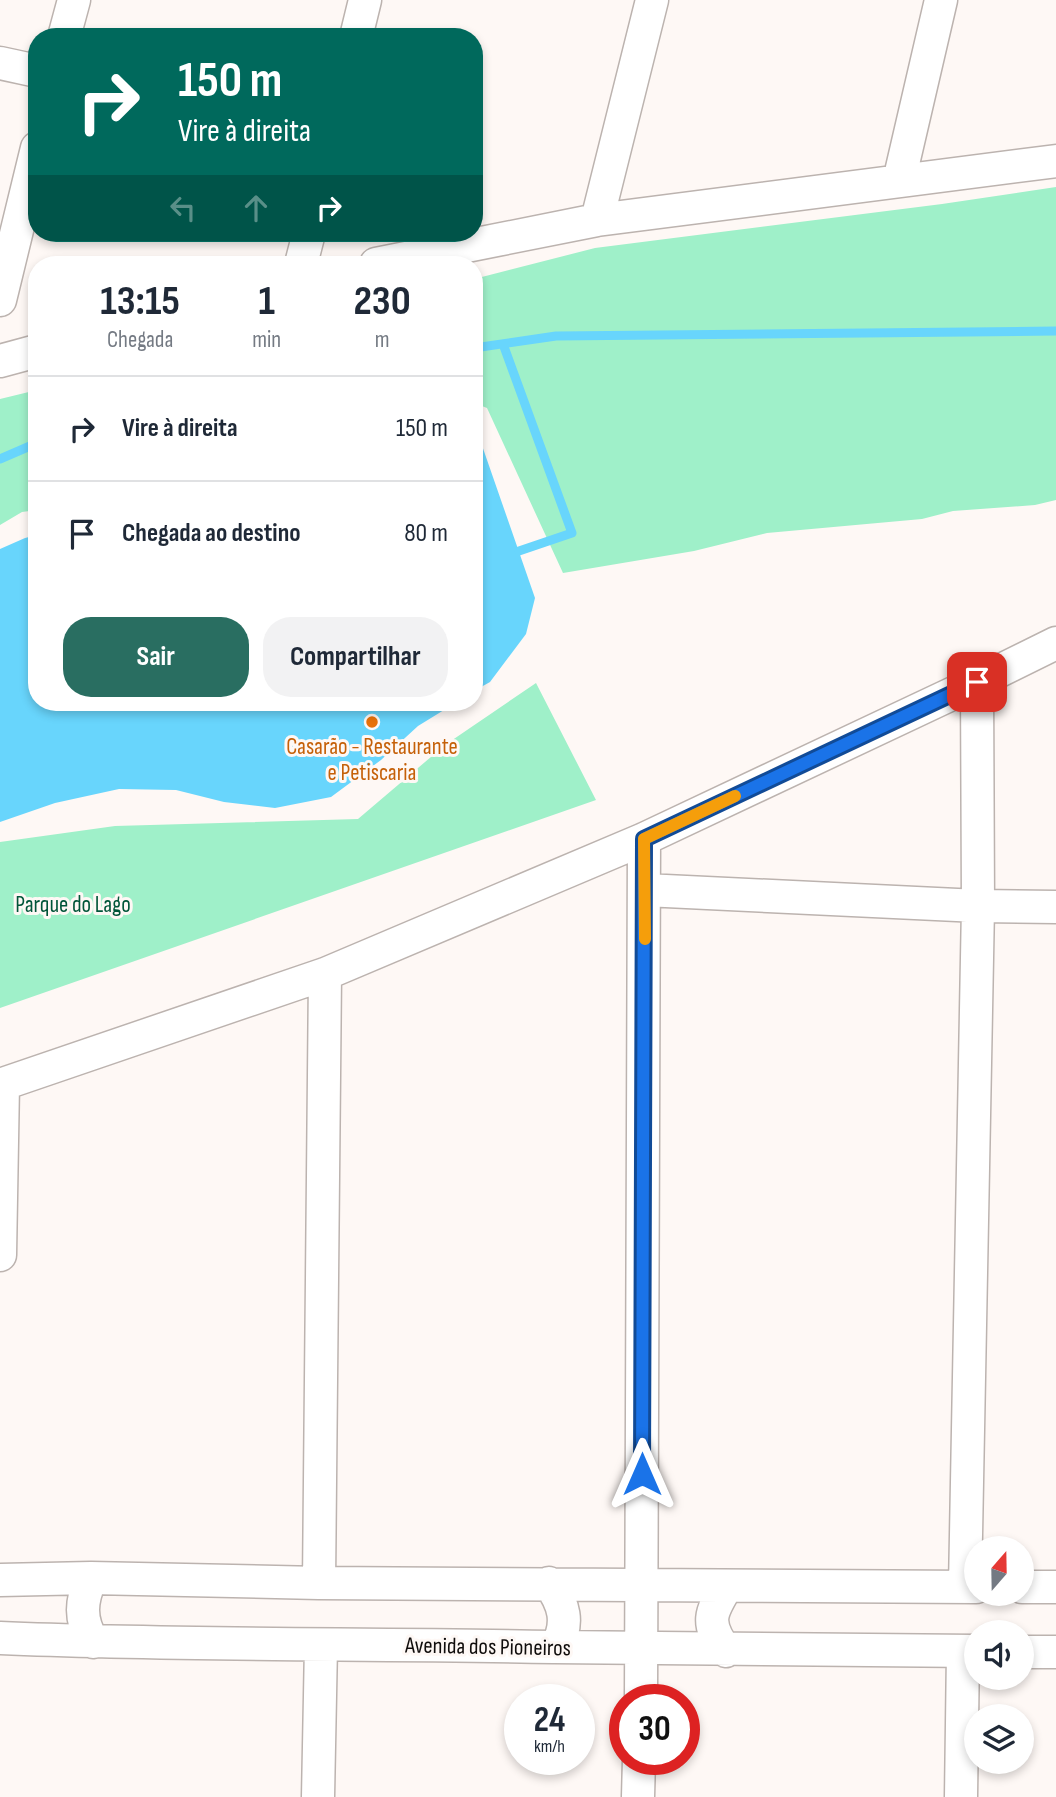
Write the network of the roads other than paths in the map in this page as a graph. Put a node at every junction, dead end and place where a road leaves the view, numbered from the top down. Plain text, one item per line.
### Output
1 (74, 0) edge
2 (365, 0) edge
3 (652, 0) edge
4 (941, 0) edge
5 (66, 28) edge
6 (358, 28) edge
7 (0, 63) edge
8 (28, 69) edge
9 (1056, 161) edge
10 (899, 181) junction
11 (28, 185) edge
12 (597, 220) junction
13 (416, 256) edge
14 (0, 300) edge
15 (28, 353) edge
16 (0, 361) edge
17 (1056, 643) edge
18 (977, 682) junction
19 (644, 839) junction
20 (645, 890) junction
21 (978, 906) junction
22 (1056, 907) edge
23 (324, 974) junction
24 (1, 1084) edge
25 (0, 1255) edge
26 (972, 1536) edge
27 (91, 1578) junction
28 (0, 1580) edge
29 (319, 1583) junction
30 (549, 1583) junction
31 (641, 1585) junction
32 (727, 1586) junction
33 (964, 1587) edge
34 (1034, 1587) edge
35 (1056, 1587) edge
36 (0, 1638) edge
37 (93, 1642) junction
38 (321, 1645) junction
39 (555, 1647) junction
40 (642, 1650) junction
41 (726, 1651) junction
42 (964, 1651) edge
43 (1034, 1651) edge
44 (1056, 1652) edge
45 (641, 1684) edge
46 (968, 1690) edge
47 (639, 1775) edge
48 (318, 1797) edge
49 (638, 1797) edge
50 (961, 1797) edge

1 - 5 street
2 - 6 street
3 - 12 street
4 - 10 street
7 - 8 street
9 - 10 street
10 - 12 street
11 - 14 street
12 - 13 street
15 - 16 street
17 - 18 street
18 - 19 street
18 - 21 street
19 - 20 street
19 - 23 street
20 - 21 street
20 - 31 street
21 - 22 street
21 - 26 street
23 - 24 street
23 - 29 street
24 - 25 street
27 - 28 street
27 - 29 street
27 - 37 street
29 - 30 street
30 - 31 street
30 - 39 street
31 - 32 street
31 - 40 street
32 - 33 street
32 - 41 street
34 - 35 street
36 - 37 street, Avenida dos Pioneiros
37 - 38 street, Avenida dos Pioneiros
38 - 39 street, Avenida dos Pioneiros
38 - 48 street
39 - 40 street, Avenida dos Pioneiros
40 - 41 street, Avenida dos Pioneiros
40 - 45 street
41 - 42 street, Avenida dos Pioneiros
43 - 44 street
46 - 50 street
47 - 49 street

